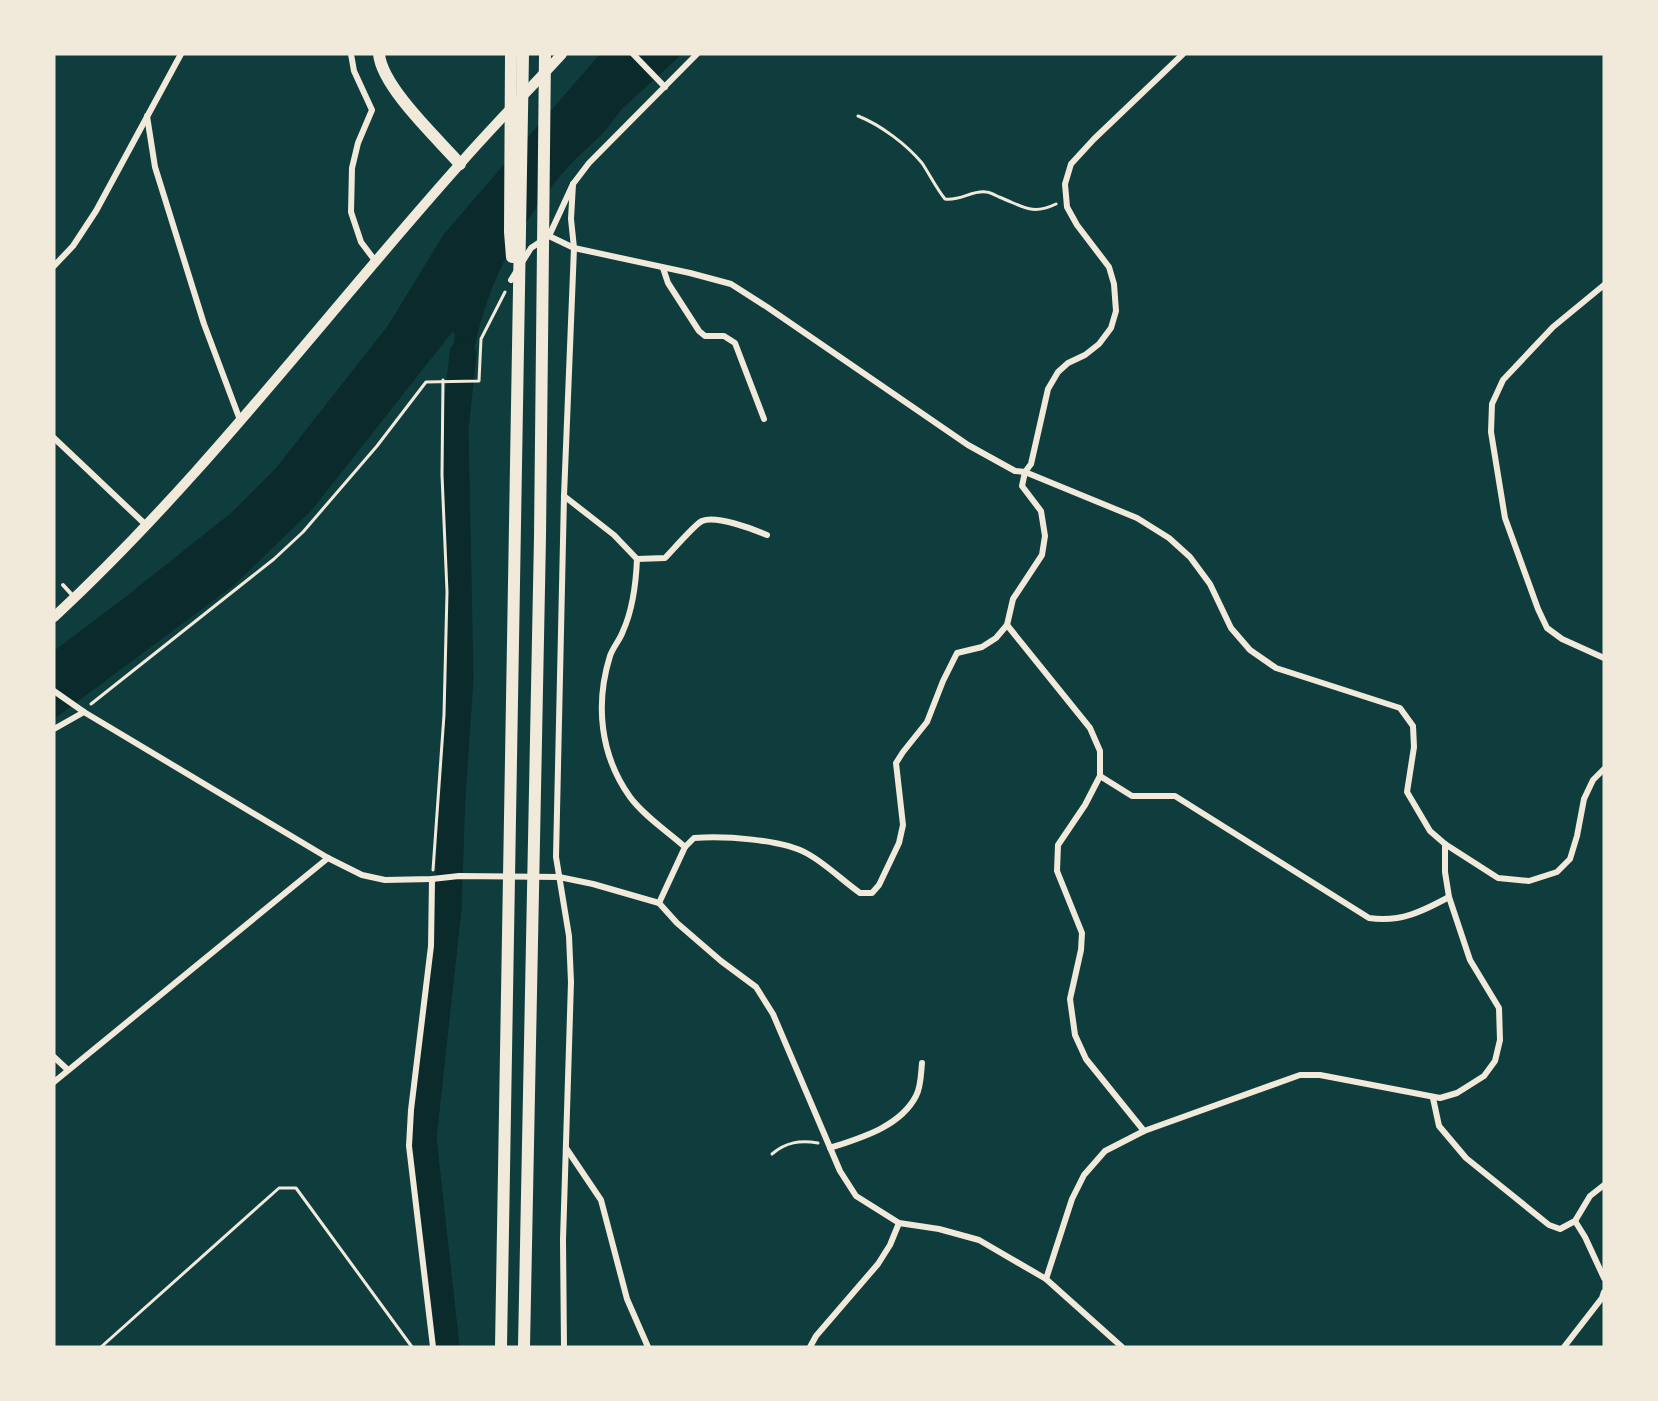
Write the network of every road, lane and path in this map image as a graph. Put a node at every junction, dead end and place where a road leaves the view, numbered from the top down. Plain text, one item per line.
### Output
1 (181, 54) edge
2 (351, 54) edge
3 (379, 54) edge
4 (545, 54) edge
5 (562, 54) edge
6 (633, 54) edge
7 (697, 54) edge
8 (1183, 54) edge
9 (517, 58) edge
10 (664, 87) junction
11 (147, 116) junction
12 (858, 116) dead end
13 (460, 164) junction
14 (573, 184) junction
15 (1066, 199) junction
16 (549, 236) junction
17 (574, 248) junction
18 (376, 263) junction
19 (54, 266) edge
20 (663, 268) junction
21 (511, 280) joint
22 (1604, 285) edge
23 (443, 381) junction
24 (764, 419) dead end
25 (240, 421) junction
26 (54, 438) edge
27 (1025, 472) junction
28 (564, 496) junction
29 (146, 525) junction
30 (767, 535) dead end
31 (637, 559) junction
32 (63, 585) dead end
33 (75, 597) junction
34 (54, 617) edge
35 (1007, 625) junction
36 (1604, 658) edge
37 (54, 692) edge
38 (82, 710) junction
39 (54, 729) edge
40 (1604, 769) edge
41 (1100, 776) junction
42 (1445, 844) junction
43 (685, 846) junction
44 (328, 858) junction
45 (559, 877) junction
46 (432, 879) junction
47 (1449, 897) junction
48 (659, 903) junction
49 (54, 1058) edge
50 (922, 1063) dead end
51 (68, 1070) junction
52 (54, 1082) edge
53 (1433, 1098) junction
54 (1144, 1131) junction
55 (829, 1147) junction
56 (566, 1148) junction
57 (772, 1154) dead end
58 (1604, 1185) edge
59 (1575, 1221) junction
60 (899, 1223) junction
61 (1604, 1278) edge
62 (1046, 1279) junction
63 (1604, 1292) edge
64 (101, 1347) edge
65 (412, 1347) edge
66 (433, 1347) edge
67 (501, 1347) edge
68 (524, 1347) edge
69 (564, 1347) edge
70 (648, 1347) edge
71 (810, 1347) edge
72 (1122, 1347) edge
73 (1564, 1347) edge

1 - 11 street
2 - 18 street
3 - 13 highway
4 - 68 highway
5 - 13 main road
6 - 10 street
7 - 10 street
8 - 15 street
9 - 67 highway
10 - 14 street
11 - 19 street
11 - 25 street
12 - 15 path
13 - 18 main road
14 - 16 street
14 - 17 street
15 - 27 street
16 - 17 street
16 - 21 street
17 - 20 street
17 - 28 street
18 - 25 main road
20 - 24 street
20 - 27 street
21 - 23 path
22 - 36 street
23 - 38 path
23 - 46 path
25 - 29 main road
26 - 29 street
27 - 35 street
27 - 42 street
28 - 31 street
28 - 45 street
29 - 33 main road
30 - 31 street
31 - 43 street
32 - 33 lane
33 - 34 main road
35 - 41 street
35 - 43 street
37 - 38 street
38 - 39 street
38 - 44 street
40 - 42 street
41 - 47 street
41 - 54 street
42 - 47 street
43 - 48 street
44 - 46 street
44 - 51 street
45 - 46 street
45 - 48 street
45 - 56 street
46 - 66 street
47 - 53 street
48 - 55 street
49 - 51 street
50 - 55 street
51 - 52 street
53 - 54 street
53 - 59 street
54 - 62 street
55 - 57 path
55 - 60 street
56 - 69 street
56 - 70 street
58 - 59 street
59 - 61 street
60 - 62 street
60 - 71 street
62 - 72 street
63 - 73 street
64 - 65 path

